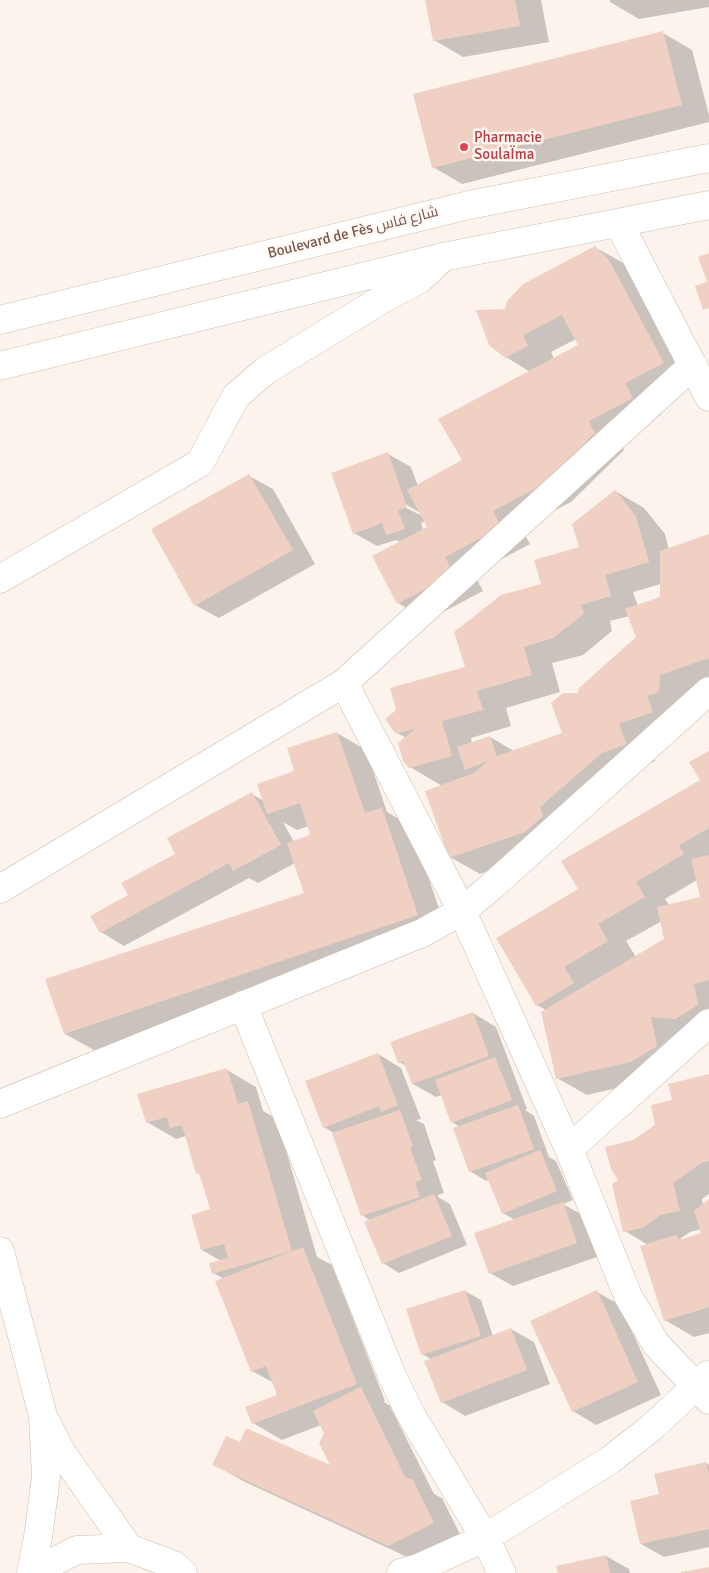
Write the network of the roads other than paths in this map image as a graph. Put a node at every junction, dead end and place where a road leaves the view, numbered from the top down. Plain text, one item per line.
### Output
1 (709, 158) edge
2 (709, 206) edge
3 (619, 224) junction
4 (443, 257) junction
5 (0, 320) edge
6 (0, 366) edge
7 (693, 366) junction
8 (709, 397) edge
9 (0, 578) edge
10 (344, 683) junction
11 (709, 691) edge
12 (0, 889) edge
13 (462, 911) junction
14 (243, 1005) junction
15 (709, 1023) edge
16 (0, 1104) edge
17 (569, 1149) junction
18 (0, 1251) edge
19 (704, 1387) edge
20 (43, 1416) junction
21 (485, 1538) junction
22 (129, 1548) junction
23 (412, 1571) edge
24 (31, 1573) edge
25 (183, 1573) edge
26 (502, 1573) edge

1 - 5 street, Boulevard de Fès شارع فاس
2 - 3 street
3 - 4 street
3 - 7 street
4 - 6 street
4 - 9 street
7 - 8 street
7 - 10 street
10 - 12 street
10 - 13 street
11 - 13 street
13 - 14 street
13 - 17 street
14 - 16 street
14 - 21 street
15 - 17 street
17 - 19 street
18 - 20 street
19 - 21 street
20 - 22 street
20 - 24 street
21 - 23 street
21 - 26 street
22 - 24 street
22 - 25 street

